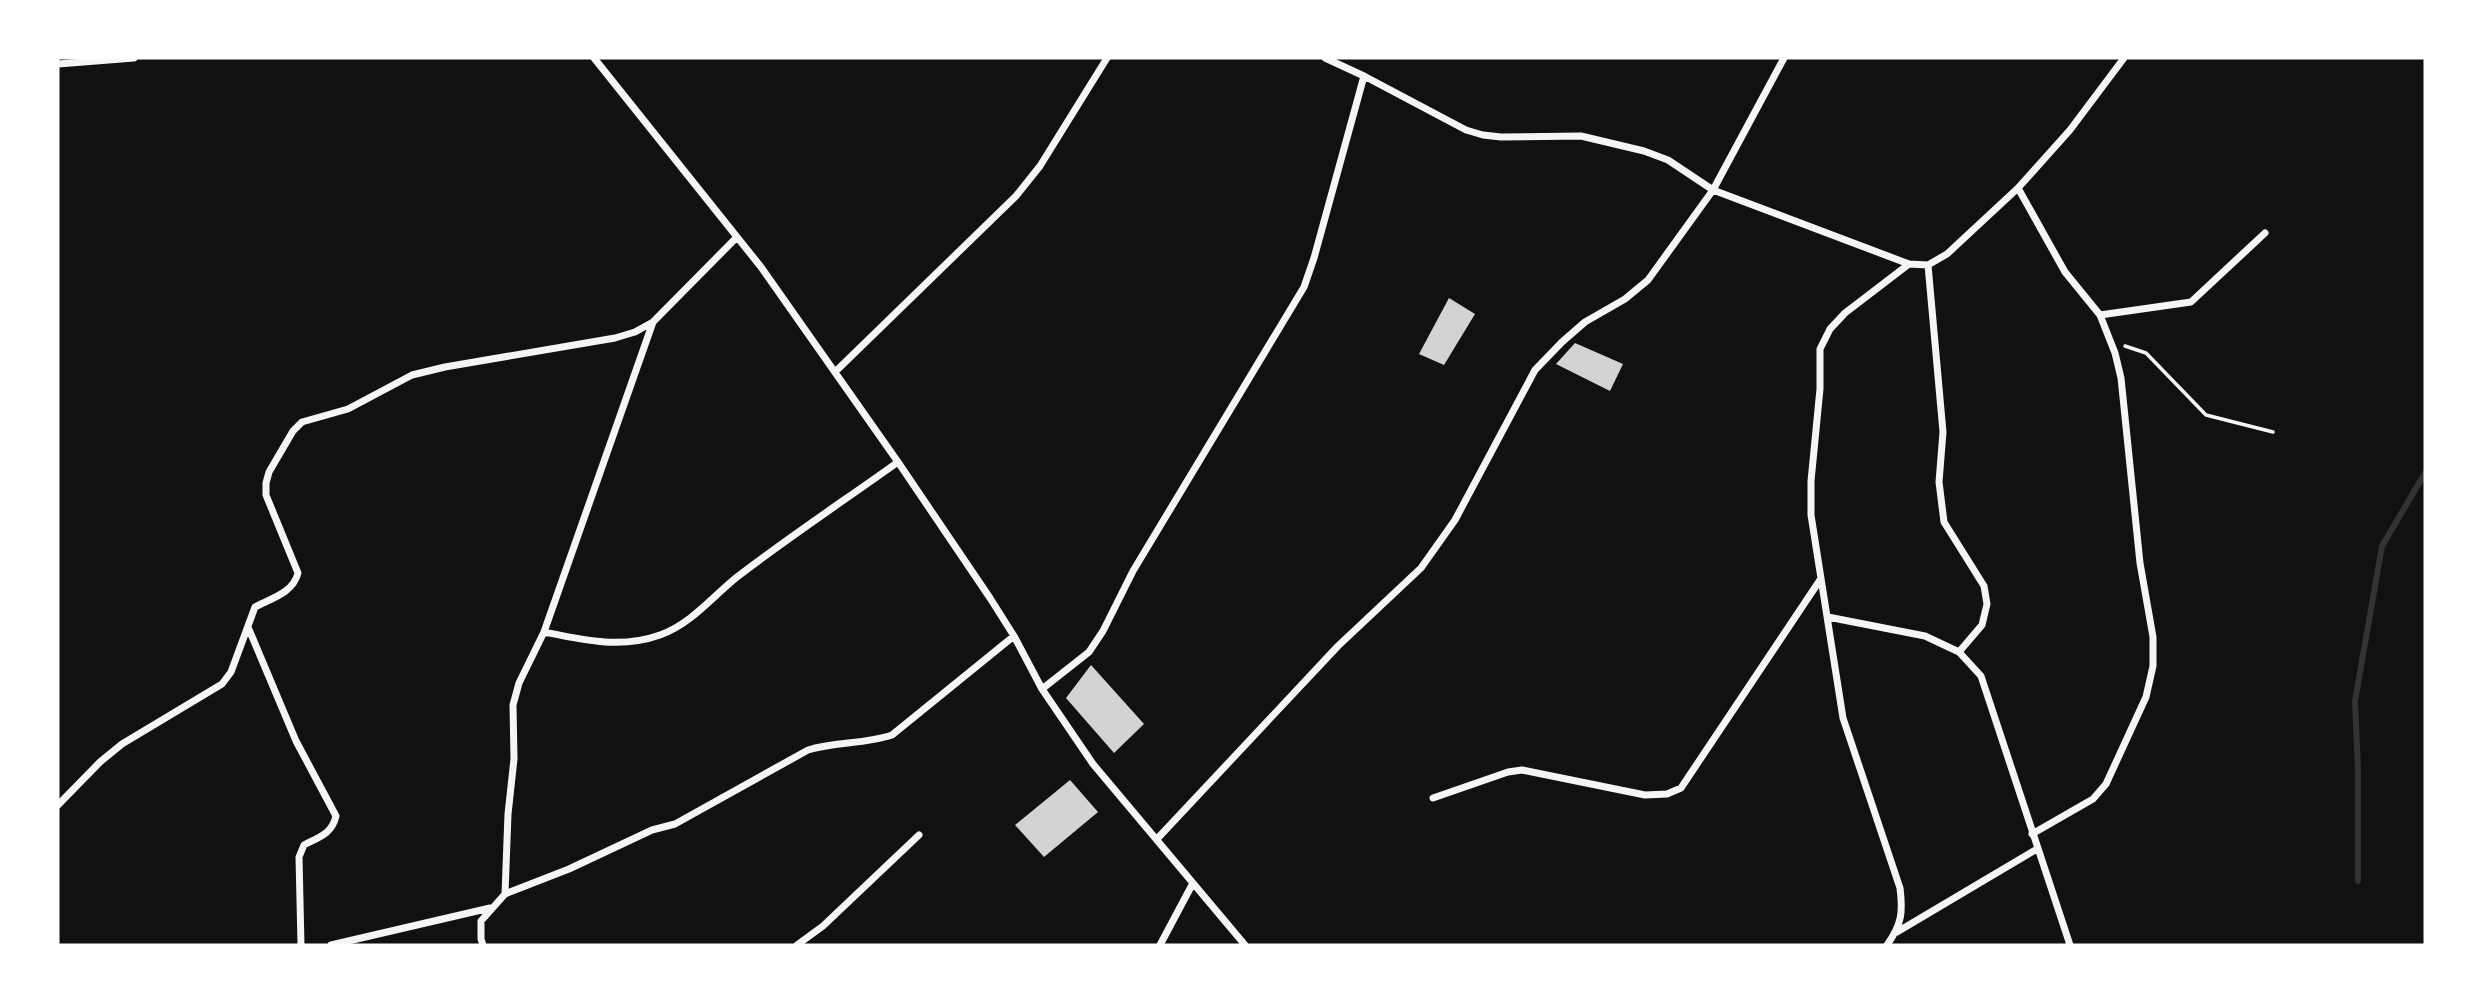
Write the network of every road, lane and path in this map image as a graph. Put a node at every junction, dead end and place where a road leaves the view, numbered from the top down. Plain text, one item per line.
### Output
1 (134, 58) edge
2 (594, 58) edge
3 (1107, 58) edge
4 (1325, 58) edge
5 (1784, 58) edge
6 (2124, 58) edge
7 (113, 59) edge
8 (58, 64) edge
9 (1364, 76) junction
10 (2018, 188) junction
11 (1713, 190) junction
12 (2266, 233) dead end
13 (737, 237) junction
14 (1909, 264) junction
15 (1928, 265) junction
16 (2100, 315) junction
17 (653, 322) junction
18 (2110, 341) junction
19 (835, 372) junction
20 (2273, 432) dead end
21 (898, 462) junction
22 (1821, 579) junction
23 (1828, 617) junction
24 (248, 626) junction
25 (544, 632) junction
26 (1014, 636) junction
27 (1959, 652) junction
28 (1042, 689) junction
29 (1433, 798) dead end
30 (58, 805) edge
31 (2032, 834) junction
32 (919, 835) dead end
33 (1157, 839) junction
34 (2037, 849) junction
35 (1194, 883) junction
36 (505, 894) junction
37 (491, 908) junction
38 (1896, 933) junction
39 (301, 945) edge
40 (331, 945) edge
41 (484, 945) edge
42 (797, 945) edge
43 (1160, 945) edge
44 (1245, 945) edge
45 (1887, 945) edge
46 (2070, 945) edge

1 - 7 street
2 - 13 street
3 - 19 street
4 - 9 street
5 - 11 street
6 - 10 street
7 - 8 street
9 - 11 street
9 - 28 street
10 - 15 street
10 - 16 street
11 - 14 street
11 - 33 street
12 - 16 street
13 - 17 street
13 - 19 street
14 - 15 street
14 - 22 street
15 - 27 street
16 - 18 street
17 - 24 street
17 - 25 street
18 - 20 path
18 - 31 street
19 - 21 street
21 - 25 street
21 - 26 street
22 - 23 street
22 - 29 street
23 - 27 street
23 - 38 street
24 - 30 street
24 - 39 street
25 - 36 street
26 - 28 street
26 - 36 street
27 - 31 street
28 - 33 street
31 - 34 street
32 - 42 street
33 - 35 street
34 - 38 street
34 - 46 street
35 - 43 street
35 - 44 street
36 - 37 street
37 - 40 street
37 - 41 street
38 - 45 street

